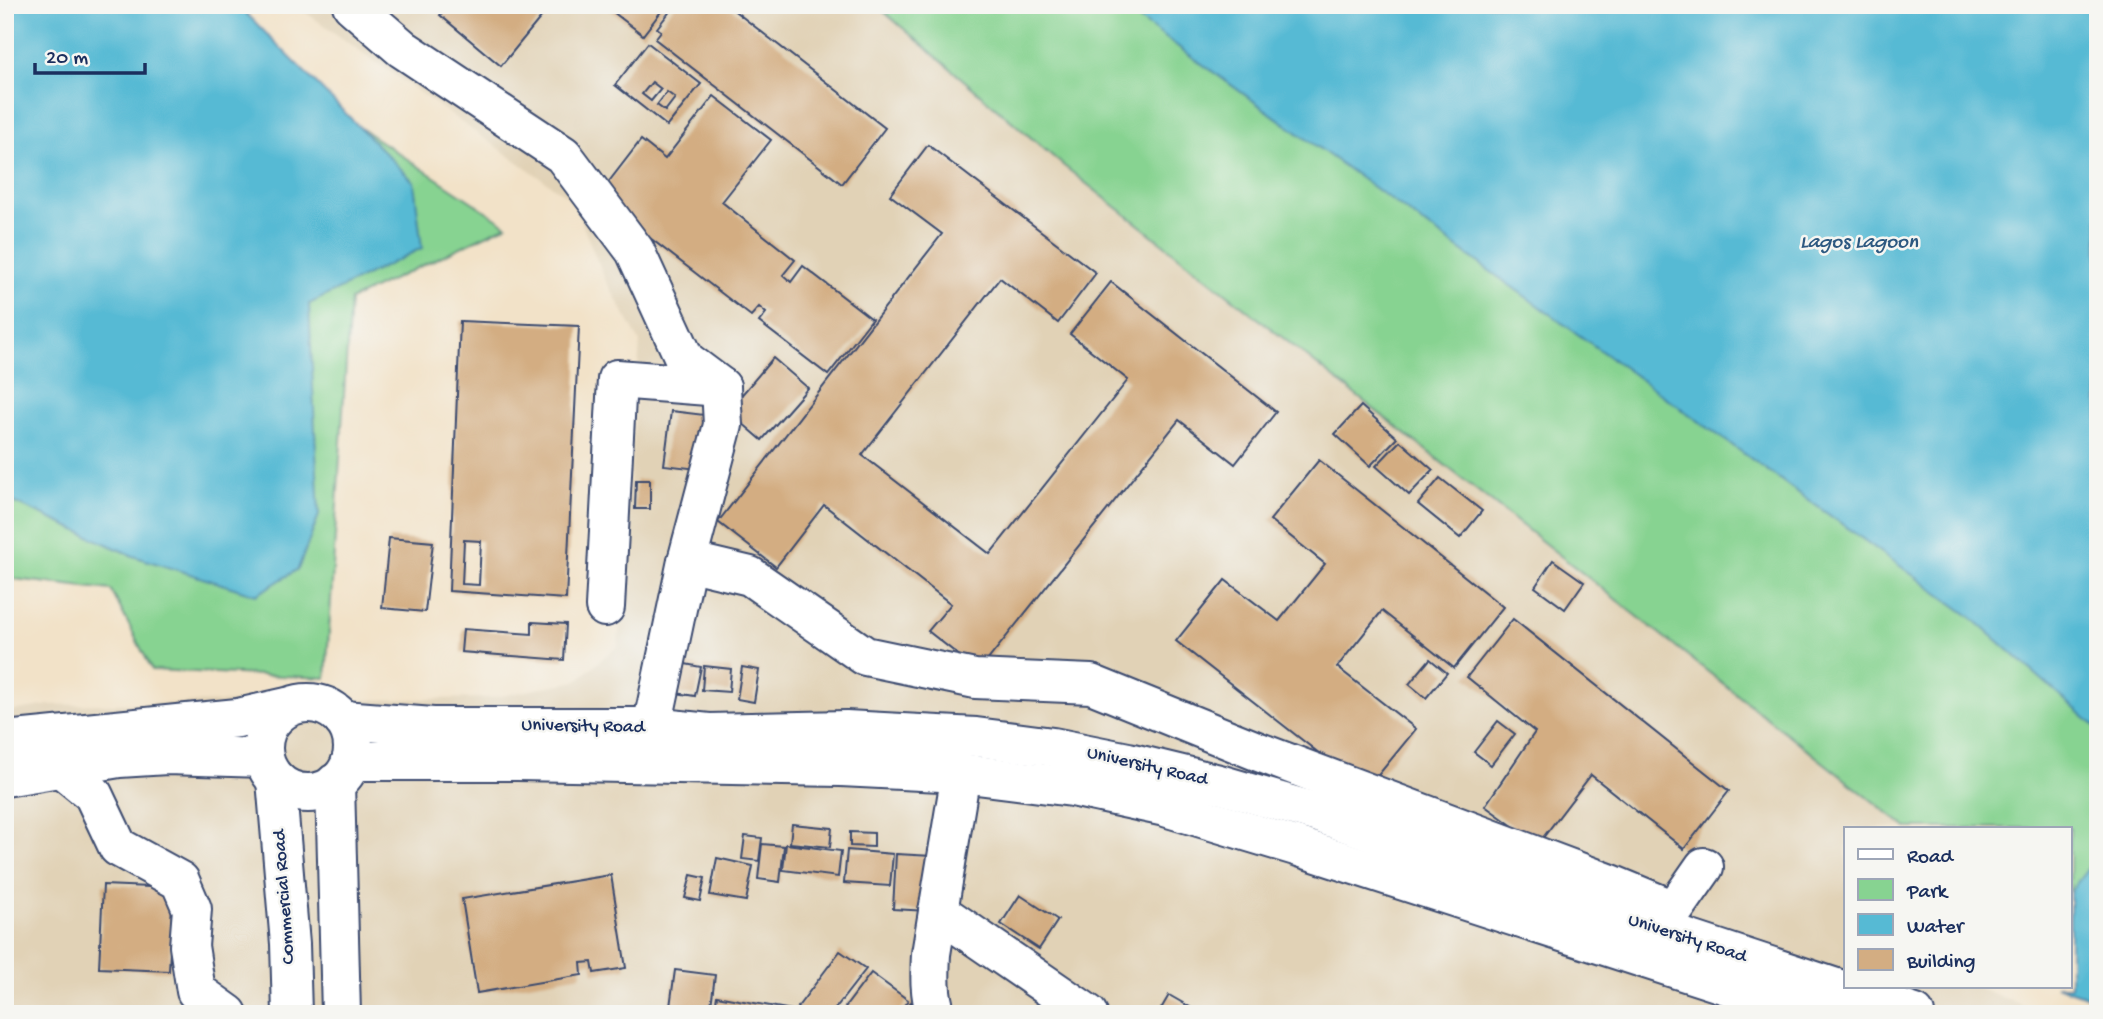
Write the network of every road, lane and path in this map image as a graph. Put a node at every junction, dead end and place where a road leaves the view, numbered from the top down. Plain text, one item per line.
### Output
1 (352, 5) edge
2 (721, 387) junction
3 (687, 561) junction
4 (605, 607) dead end
5 (287, 707) junction
6 (343, 720) junction
7 (652, 727) junction
8 (5, 741) edge
9 (60, 766) junction
10 (270, 769) junction
11 (343, 772) junction
12 (961, 773) junction
13 (5, 777) edge
14 (1704, 867) dead end
15 (938, 911) junction
16 (1752, 1004) edge
17 (228, 1014) edge
18 (292, 1014) edge
19 (341, 1014) edge
20 (936, 1014) edge
21 (1088, 1014) edge
22 (1816, 1014) edge
23 (1915, 1014) edge

1 - 2 main road
2 - 3 main road
2 - 4 main road
3 - 7 main road
3 - 14 main road
5 - 6 main road
5 - 8 main road
5 - 10 main road
6 - 7 main road, University Road
6 - 11 main road
7 - 23 main road, University Road
9 - 10 main road
9 - 13 main road
9 - 17 main road
10 - 11 main road
10 - 18 main road, Commercial Road
11 - 12 main road, University Road
11 - 19 main road
12 - 15 main road
12 - 16 main road, University Road
15 - 20 main road
15 - 21 main road
16 - 22 main road, University Road

